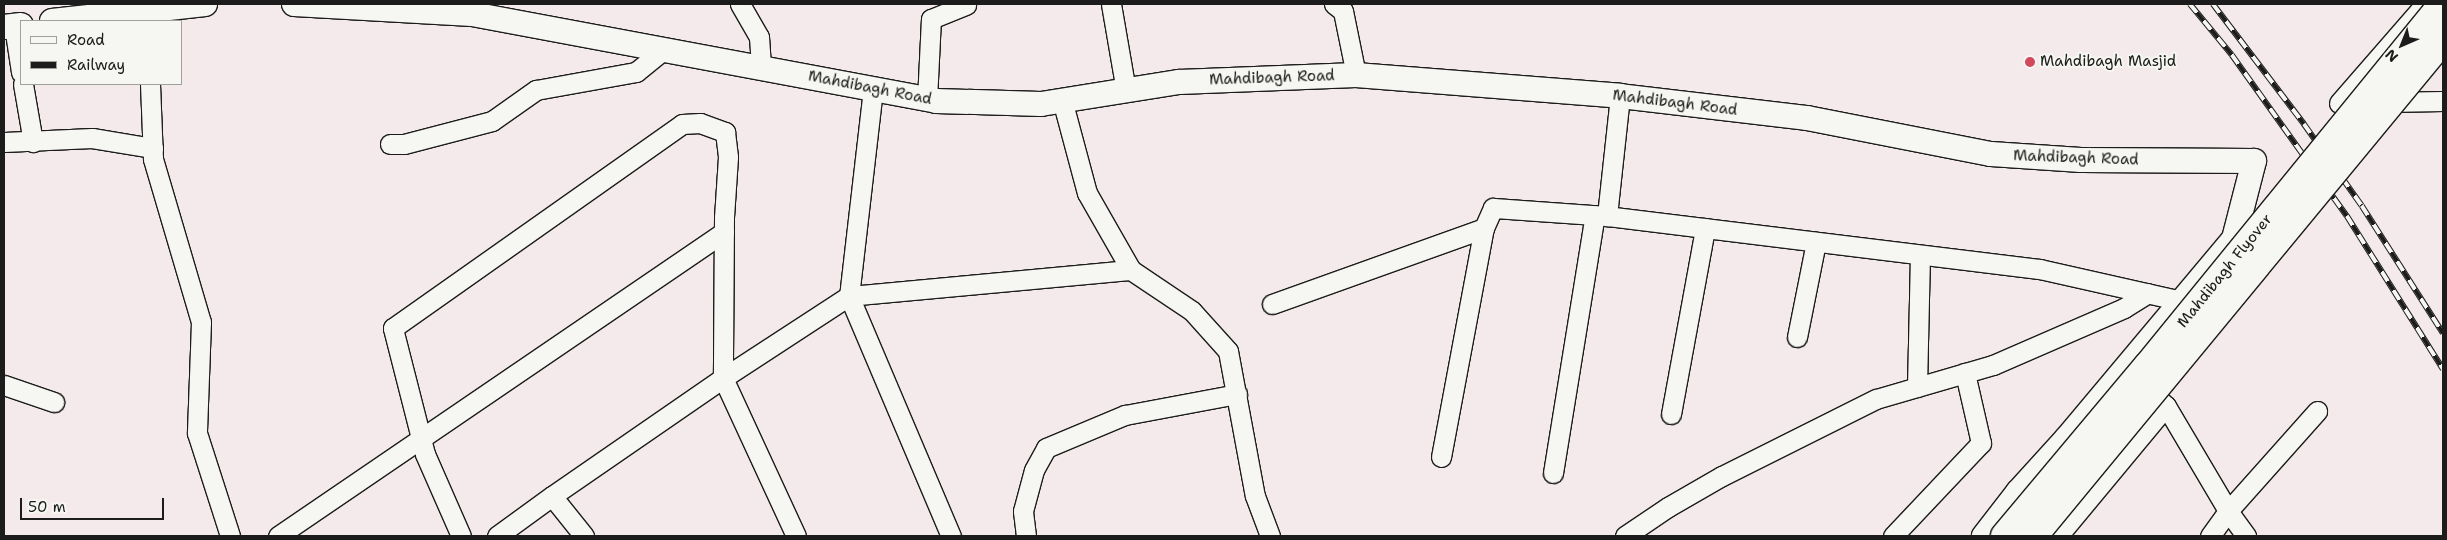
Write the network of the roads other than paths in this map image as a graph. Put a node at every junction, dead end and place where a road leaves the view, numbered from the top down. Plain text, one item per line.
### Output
1 (205, 4) edge
2 (294, 4) edge
3 (308, 4) edge
4 (740, 4) edge
5 (1111, 4) edge
6 (1334, 4) edge
7 (2425, 4) edge
8 (2443, 4) edge
9 (966, 5) edge
10 (147, 16) edge
11 (71, 20) edge
12 (13, 26) edge
13 (2443, 39) edge
14 (664, 49) junction
15 (20, 66) edge
16 (761, 67) junction
17 (1356, 75) junction
18 (23, 85) edge
19 (150, 85) edge
20 (873, 89) junction
21 (1126, 90) junction
22 (1620, 96) junction
23 (926, 100) junction
24 (1062, 100) junction
25 (2443, 101) edge
26 (4, 142) edge
27 (33, 142) junction
28 (390, 144) dead end
29 (153, 148) junction
30 (1601, 216) junction
31 (1484, 228) junction
32 (1706, 228) junction
33 (724, 232) junction
34 (1816, 242) junction
35 (1920, 255) junction
36 (1131, 270) junction
37 (2148, 293) junction
38 (849, 296) junction
39 (2182, 301) junction
40 (1272, 304) dead end
41 (1797, 337) dead end
42 (2126, 366) junction
43 (1965, 373) junction
44 (723, 378) junction
45 (4, 385) edge
46 (1917, 386) junction
47 (1237, 394) junction
48 (54, 402) dead end
49 (2166, 406) junction
50 (2318, 411) dead end
51 (1671, 414) dead end
52 (422, 438) junction
53 (1441, 457) dead end
54 (1553, 473) dead end
55 (552, 496) junction
56 (2228, 511) junction
57 (230, 536) edge
58 (278, 536) edge
59 (461, 536) edge
60 (497, 536) edge
61 (584, 536) edge
62 (796, 536) edge
63 (951, 536) edge
64 (1026, 536) edge
65 (1270, 536) edge
66 (1625, 536) edge
67 (1893, 536) edge
68 (1984, 536) edge
69 (2005, 536) edge
70 (2034, 536) edge
71 (2058, 536) edge
72 (2210, 536) edge
73 (2246, 536) edge

1 - 10 street
2 - 3 street, Mahdibagh Road
3 - 14 street, Mahdibagh Road
4 - 16 street
5 - 21 street
6 - 17 street
7 - 25 street
8 - 69 main road, Mahdibagh Flyover, bridge
9 - 23 street
10 - 11 street
12 - 15 street
13 - 70 main road, Mahdibagh Flyover, bridge
14 - 16 street, Mahdibagh Road
14 - 28 street
16 - 20 street, Mahdibagh Road
17 - 21 street, Mahdibagh Road
17 - 22 street, Mahdibagh Road
18 - 27 street
19 - 29 street
20 - 23 street, Mahdibagh Road
20 - 38 street
21 - 24 street, Mahdibagh Road
22 - 30 street
22 - 39 street, Mahdibagh Road
23 - 24 street, Mahdibagh Road
24 - 36 street
26 - 27 street
27 - 29 street
29 - 57 street
30 - 31 street
30 - 32 street
30 - 54 street
31 - 40 street
31 - 53 street
32 - 34 street
32 - 51 street
33 - 44 street
33 - 52 street
33 - 52 street
34 - 35 street
34 - 41 street
35 - 37 street
35 - 46 street
36 - 38 street
36 - 47 street
37 - 39 street
37 - 43 street
38 - 44 street
38 - 63 street
39 - 42 street
42 - 49 street
42 - 68 street
43 - 46 street
43 - 67 street
44 - 55 street
44 - 62 street
45 - 48 street
46 - 66 street
47 - 64 street
47 - 65 street
49 - 56 street
49 - 71 street
50 - 56 street
52 - 58 street
52 - 59 street
55 - 60 street
55 - 61 street
56 - 72 street
56 - 73 street

